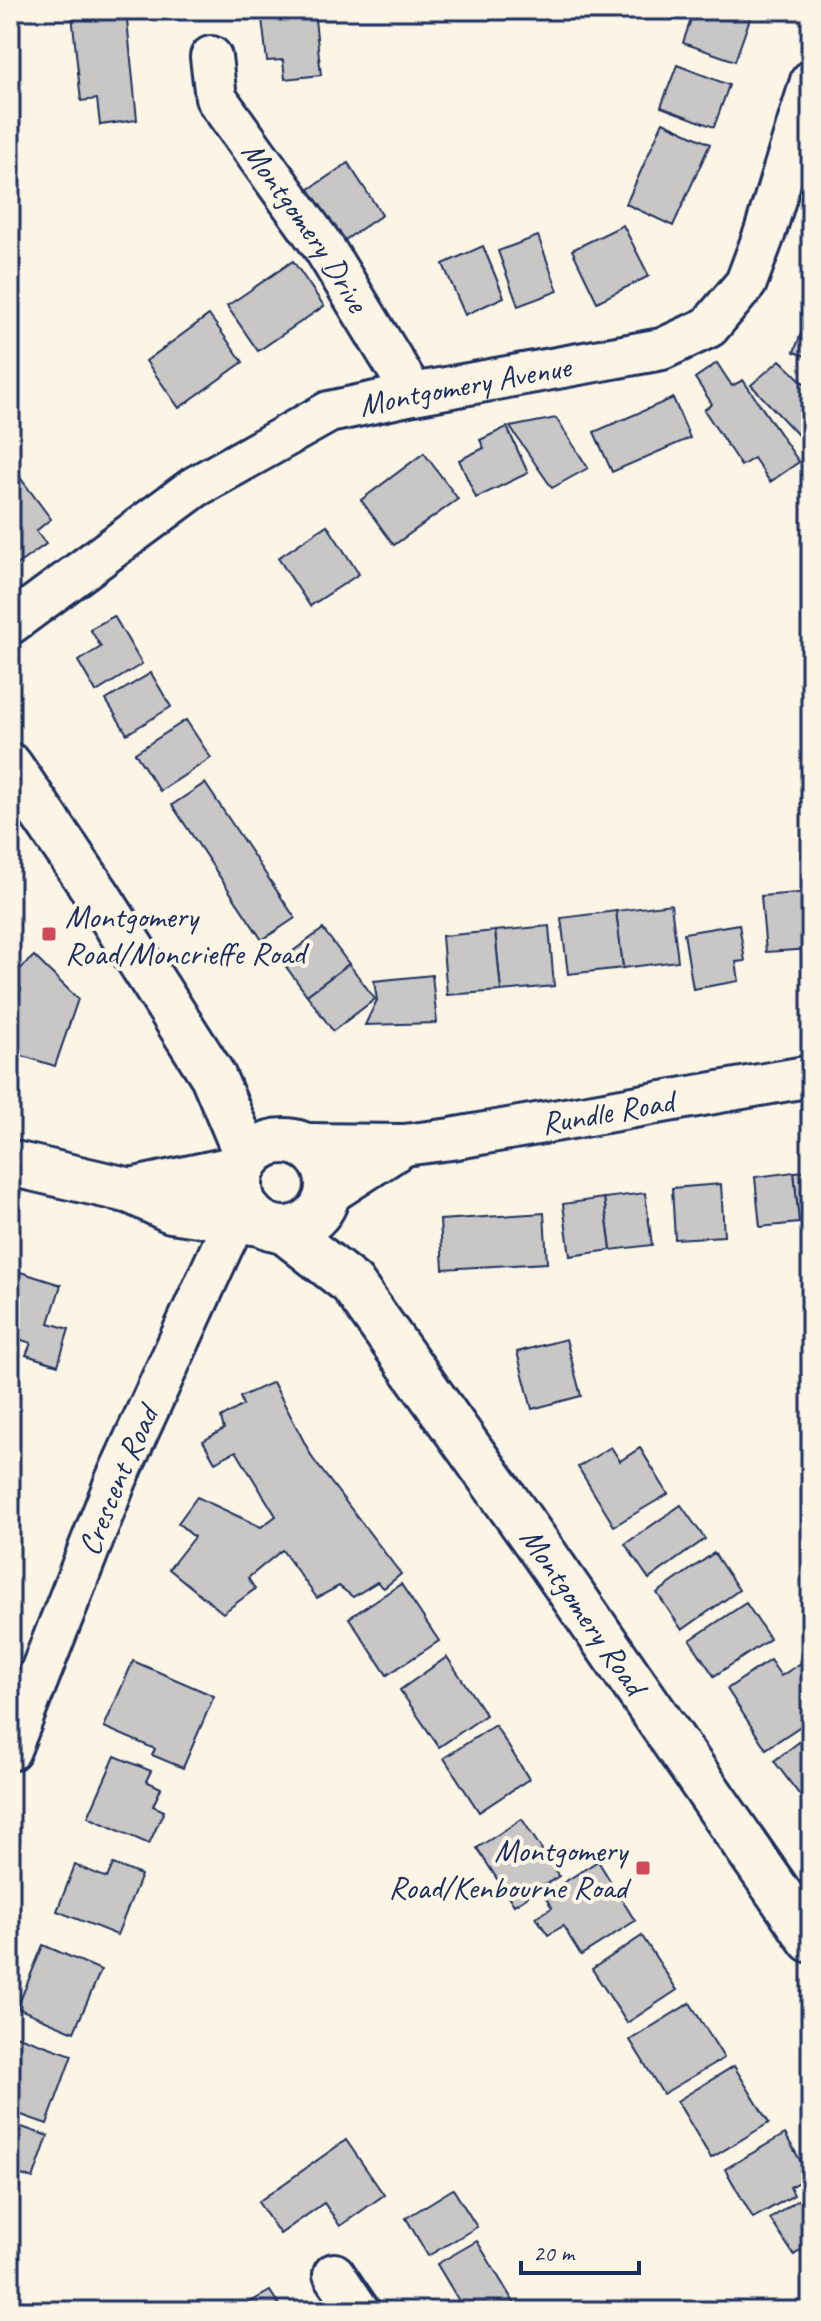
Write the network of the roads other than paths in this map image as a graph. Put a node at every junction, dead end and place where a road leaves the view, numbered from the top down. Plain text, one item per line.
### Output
1 (211, 57) dead end
2 (811, 81) edge
3 (413, 394) junction
4 (10, 624) edge
5 (10, 766) edge
6 (213, 1076) junction
7 (811, 1076) edge
8 (299, 1143) junction
9 (404, 1145) junction
10 (10, 1163) edge
11 (245, 1163) junction
12 (131, 1191) junction
13 (326, 1199) junction
14 (262, 1225) junction
15 (352, 1284) junction
16 (10, 1750) edge
17 (811, 1940) edge
18 (334, 2274) dead end
19 (359, 2311) edge

1 - 3 street, Montgomery Drive
2 - 3 street, Montgomery Avenue
3 - 4 street, Montgomery Avenue
5 - 6 street
6 - 8 street
6 - 11 street
7 - 9 street, Rundle Road
8 - 9 street, Rundle Road
8 - 11 street
8 - 13 street
9 - 13 street, Rundle Road
10 - 12 street
11 - 12 street
11 - 14 street
12 - 14 street
13 - 14 street
13 - 15 street, Montgomery Road
14 - 15 street, Montgomery Road
14 - 16 street, Crescent Road
15 - 17 street, Montgomery Road
18 - 19 street

